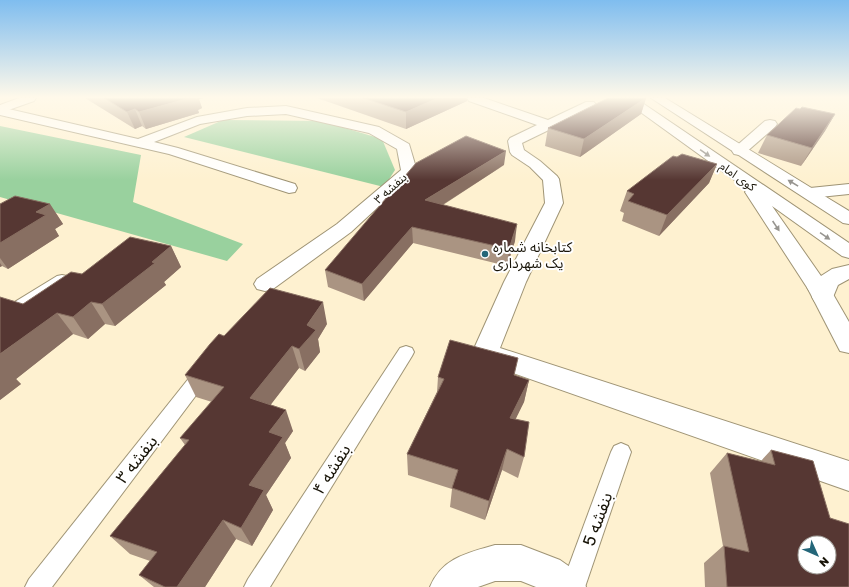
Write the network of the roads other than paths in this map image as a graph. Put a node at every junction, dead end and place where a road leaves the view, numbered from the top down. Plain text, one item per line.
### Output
1 (65, 125) edge
2 (188, 125) edge
3 (354, 125) edge
4 (548, 125) edge
5 (666, 125) edge
6 (700, 125) edge
7 (768, 125) edge
8 (139, 143) junction
9 (740, 151) junction
10 (747, 182) junction
11 (289, 188) dead end
12 (849, 189) edge
13 (816, 197) junction
14 (784, 207) junction
15 (849, 219) edge
16 (849, 252) edge
17 (849, 272) edge
18 (62, 279) edge
19 (265, 284) dead end
20 (821, 292) junction
21 (0, 318) edge
22 (849, 344) edge
23 (406, 352) dead end
24 (216, 357) edge
25 (622, 452) dead end
26 (849, 476) edge
27 (37, 587) edge
28 (256, 587) edge
29 (449, 587) edge
30 (567, 587) edge
31 (573, 587) edge

1 - 8 street
2 - 8 street, بنفشه ۳
3 - 19 street, بنفشه ۳
4 - 26 street
5 -> 10 street, کوی امام
6 - 9 street, کوی امام
7 - 9 street
8 - 11 street
13 -> 9 street, کوی امام
10 - 14 street, کوی امام
10 -> 20 street
12 - 13 street
13 - 14 street
13 - 15 street, کوی امام
14 -> 16 street, کوی امام
17 - 20 street
18 - 21 lane
20 - 22 street
23 - 28 lane, بنفشه ۴
24 - 27 lane, بنفشه ۳
25 - 31 lane, بنفشه 5
29 - 30 street

